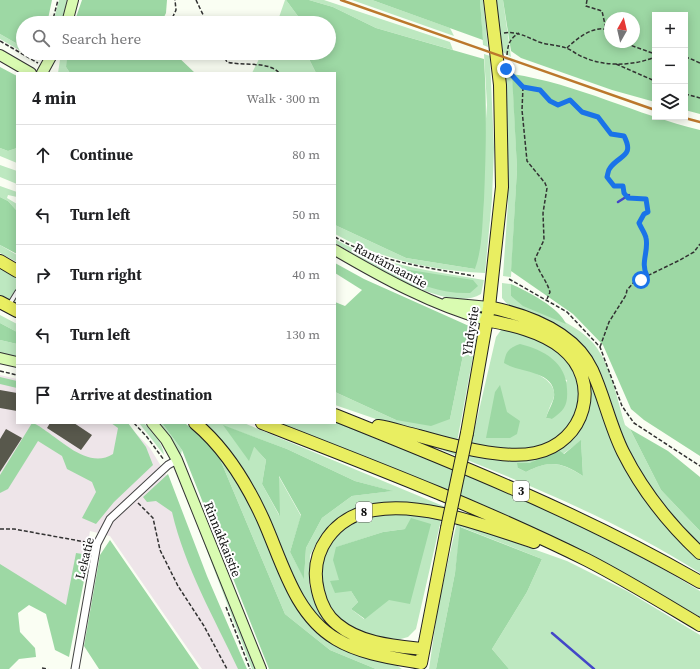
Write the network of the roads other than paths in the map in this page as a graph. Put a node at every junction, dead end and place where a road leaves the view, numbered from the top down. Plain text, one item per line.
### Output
1 (73, 0) edge
2 (490, 0) edge
3 (69, 16) edge
4 (0, 55) edge
5 (49, 60) edge
6 (44, 70) edge
7 (29, 72) edge
8 (336, 251) edge
9 (0, 261) edge
10 (16, 269) edge
11 (16, 294) edge
12 (436, 303) junction
13 (8, 306) edge
14 (488, 308) junction
15 (486, 320) junction
16 (0, 358) edge
17 (16, 362) edge
18 (336, 415) edge
19 (153, 424) edge
20 (196, 424) edge
21 (264, 424) edge
22 (358, 424) junction
23 (177, 460) junction
24 (700, 553) edge
25 (589, 561) junction
26 (700, 582) edge
27 (700, 625) edge
28 (423, 649) junction
29 (421, 667) edge
30 (75, 669) edge
31 (261, 669) edge

1 - 3 street
2 - 14 highway, Yhdystie
4 - 7 street
5 - 6 street
8 - 12 street, Rantamaantie
9 - 10 highway
11 - 13 lane
12 - 14 street, Rantamaantie
12 - 15 street, Rantamaantie
14 - 15 highway, Yhdystie
14 - 24 highway
15 - 22 highway
15 - 28 highway, Yhdystie, bridge
16 - 17 street
18 - 22 highway, 3
19 - 23 street, Rinnakkaistie
20 - 29 highway
21 - 25 highway
22 - 26 highway, 3
23 - 30 street, Lekatie
23 - 31 street, Rinnakkaistie
25 - 27 highway
25 - 28 highway, 8
28 - 29 highway, Yhdystie

